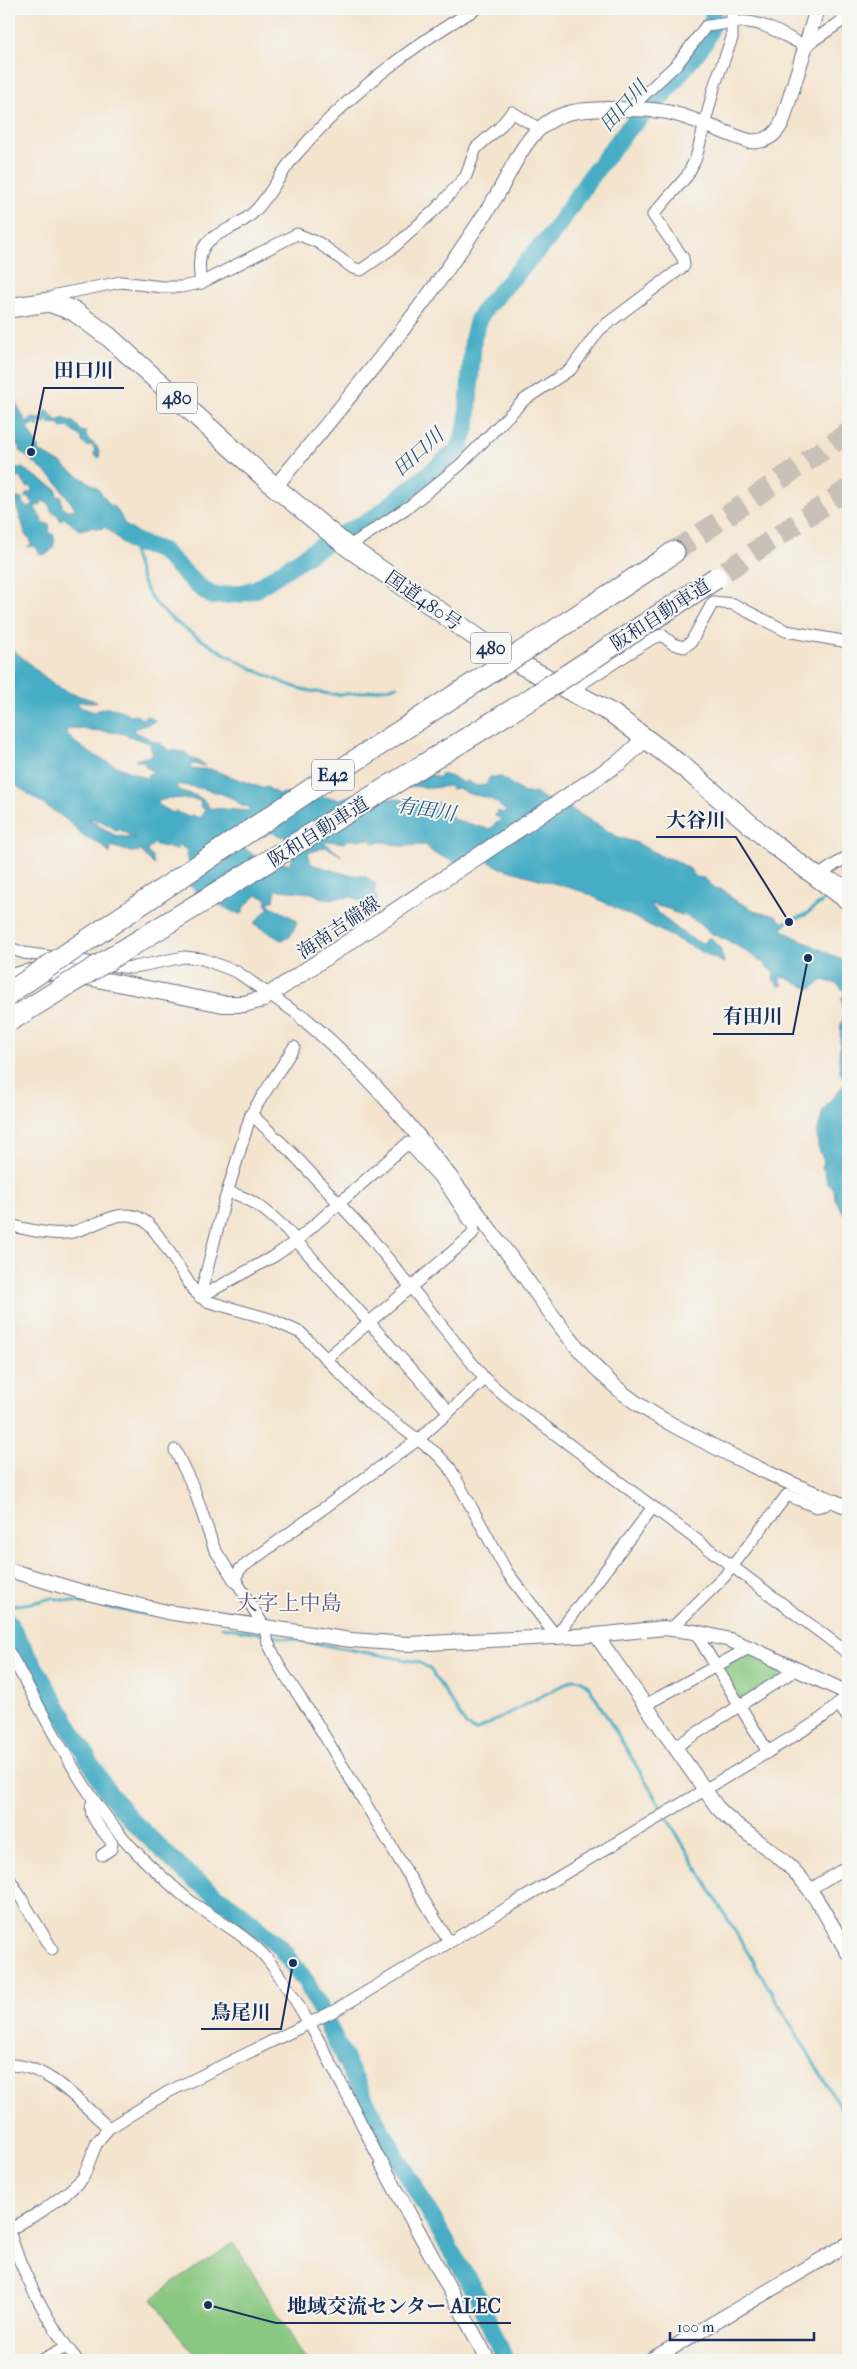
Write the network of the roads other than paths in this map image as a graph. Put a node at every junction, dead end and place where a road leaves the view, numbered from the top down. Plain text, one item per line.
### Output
1 (476, 9) edge
2 (732, 9) edge
3 (817, 9) edge
4 (848, 17) edge
5 (727, 24) junction
6 (805, 46) junction
7 (635, 109) junction
8 (705, 124) junction
9 (538, 128) junction
10 (201, 284) junction
11 (49, 302) junction
12 (9, 308) edge
13 (276, 487) junction
14 (346, 545) junction
15 (667, 557) tunnel mouth
16 (721, 575) tunnel mouth
17 (848, 642) edge
18 (570, 691) junction
19 (646, 738) junction
20 (848, 856) edge
21 (818, 876) junction
22 (848, 885) edge
23 (848, 900) edge
24 (9, 948) edge
25 (9, 977) edge
26 (276, 992) junction
27 (9, 993) edge
28 (302, 1018) joint
29 (9, 1022) edge
30 (294, 1047) dead end
31 (251, 1114) junction
32 (450, 1183) junction
33 (228, 1192) junction
34 (340, 1203) junction
35 (9, 1224) edge
36 (296, 1241) junction
37 (411, 1287) junction
38 (200, 1297) junction
39 (369, 1322) junction
40 (327, 1358) junction
41 (485, 1379) junction
42 (448, 1412) junction
43 (419, 1439) junction
44 (175, 1450) dead end
45 (828, 1499) junction
46 (652, 1507) junction
47 (848, 1507) edge
48 (732, 1567) junction
49 (9, 1570) edge
50 (236, 1583) junction
51 (265, 1628) junction
52 (671, 1629) junction
53 (695, 1632) junction
54 (596, 1635) junction
55 (556, 1636) junction
56 (749, 1648) junction
57 (9, 1652) edge
58 (848, 1652) edge
59 (715, 1666) junction
60 (797, 1670) junction
61 (848, 1693) edge
62 (646, 1705) junction
63 (839, 1705) junction
64 (739, 1707) junction
65 (848, 1718) edge
66 (675, 1748) junction
67 (768, 1752) junction
68 (705, 1790) junction
69 (93, 1801) junction
70 (102, 1855) dead end
71 (848, 1866) edge
72 (9, 1878) edge
73 (809, 1890) junction
74 (449, 1942) junction
75 (52, 1949) dead end
76 (848, 1953) edge
77 (311, 2024) junction
78 (9, 2065) edge
79 (110, 2128) junction
80 (382, 2164) joint
81 (9, 2230) edge
82 (848, 2244) edge
83 (66, 2347) junction
84 (42, 2360) edge
85 (77, 2360) edge
86 (488, 2360) edge
87 (650, 2360) edge

1 - 10 street
2 - 5 street
3 - 6 street
4 - 6 street
5 - 6 street
5 - 7 street
5 - 8 street
6 - 8 street
7 - 8 street
7 - 9 street
8 - 14 street
9 - 10 street
9 - 13 street
10 - 11 street
11 - 12 highway, 国道480号 / 480
11 - 13 highway, 国道480号 / 480
13 - 14 highway, 国道480号 / 480
14 - 18 highway, 国道480号 / 480
15 - 27 highway, 阪和自動車道 / E42, bridge
16 - 29 highway, 阪和自動車道 / E42, bridge
17 - 18 street
18 - 19 highway, 国道480号 / 480
19 - 21 highway, 国道480号 / 480
19 - 26 main road, 海南吉備線
20 - 21 street
21 - 22 street
21 - 23 highway, 国道480号 / 480
24 - 26 street
25 - 26 main road, 海南吉備線
26 - 28 street
28 - 32 street
30 - 31 street
31 - 33 street
31 - 34 street
32 - 34 street
32 - 37 street
32 - 45 street
33 - 36 street
33 - 38 street
34 - 36 street
34 - 37 street
35 - 38 street
36 - 38 street
36 - 39 street
37 - 39 street
37 - 41 street
38 - 40 street
39 - 40 street
39 - 42 street
40 - 43 street
41 - 42 street
41 - 46 street
42 - 43 street
43 - 50 street
43 - 55 street
44 - 50 street
45 - 47 street
45 - 48 street
46 - 48 street
46 - 55 street
48 - 52 street
48 - 58 street
49 - 51 street
50 - 51 street
51 - 55 street
51 - 74 street
52 - 53 street
52 - 54 street
53 - 56 street
53 - 59 street
54 - 55 street
54 - 62 street
56 - 59 street
56 - 60 street
57 - 69 street
59 - 62 street
59 - 64 street
60 - 61 street
60 - 64 street
61 - 63 street
62 - 66 street
63 - 65 street
63 - 67 street
64 - 66 street
64 - 67 street
66 - 68 street
67 - 68 street
68 - 73 street
68 - 74 street
69 - 70 street
69 - 77 street
71 - 73 street
72 - 75 street
73 - 76 street
74 - 77 street
77 - 79 street
77 - 80 street
78 - 79 street
79 - 81 street
80 - 86 street
81 - 83 street
82 - 87 street
83 - 84 street
83 - 85 street

